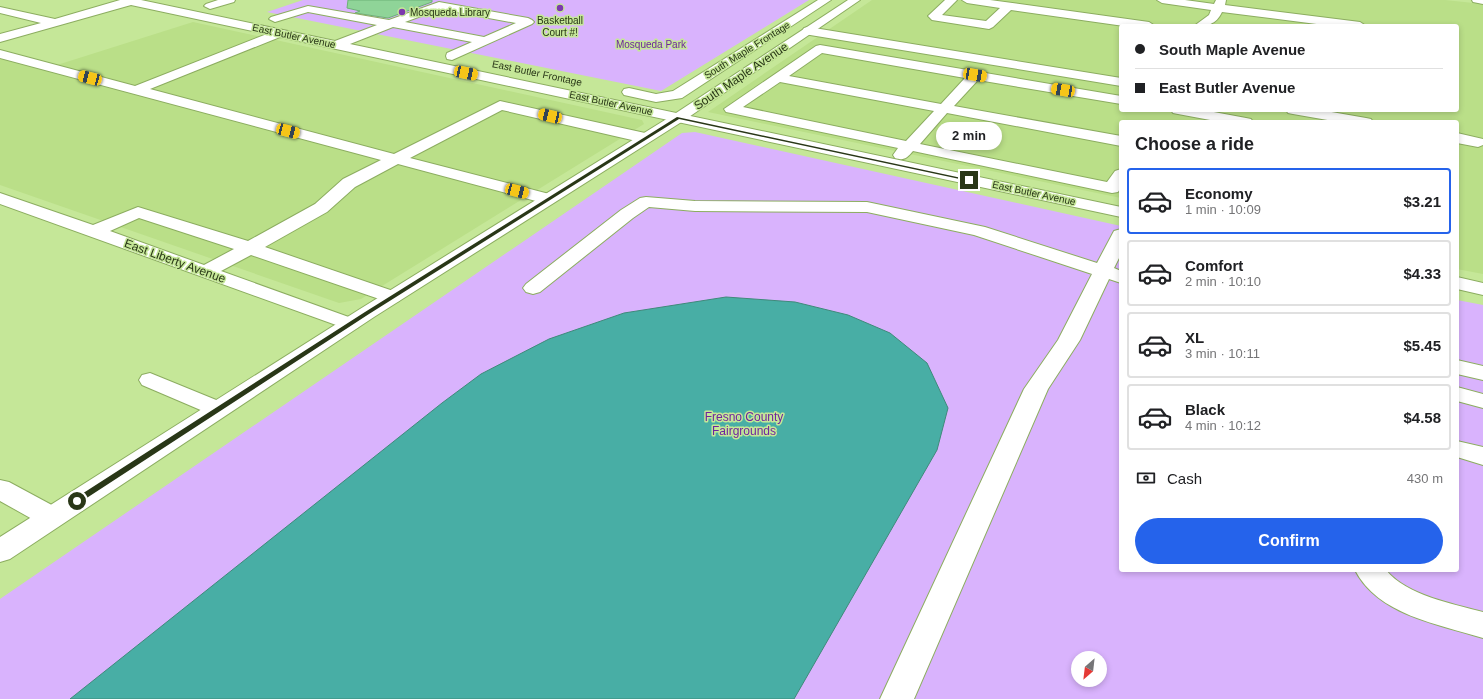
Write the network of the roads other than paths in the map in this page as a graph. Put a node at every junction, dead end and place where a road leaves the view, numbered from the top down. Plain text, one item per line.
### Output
1 (181, 0) edge
2 (230, 0) edge
3 (826, 0) edge
4 (952, 0) edge
5 (968, 0) edge
6 (1162, 0) edge
7 (1477, 0) edge
8 (128, 1) edge
9 (1483, 1) edge
10 (852, 2) edge
11 (1005, 3) edge
12 (210, 6) junction
13 (1217, 8) edge
14 (0, 10) edge
15 (417, 14) junction
16 (440, 18) dead end
17 (214, 19) junction
18 (275, 19) junction
19 (1228, 22) dead end
20 (55, 23) junction
21 (298, 24) dead end
22 (393, 24) junction
23 (1140, 24) edge
24 (1202, 24) edge
25 (1344, 24) edge
26 (485, 27) dead end
27 (507, 31) junction
28 (808, 31) junction
29 (279, 33) junction
30 (358, 36) junction
31 (0, 38) edge
32 (336, 38) junction
33 (260, 40) junction
34 (382, 41) dead end
35 (484, 41) junction
36 (964, 44) dead end
37 (436, 52) dead end
38 (0, 54) edge
39 (1035, 55) dead end
40 (452, 56) junction
41 (474, 60) dead end
42 (975, 75) junction
43 (778, 78) junction
44 (1119, 82) edge
45 (535, 87) junction
46 (136, 90) junction
47 (618, 90) dead end
48 (1119, 100) edge
49 (500, 105) junction
50 (944, 108) junction
51 (1189, 112) edge
52 (1305, 112) edge
53 (678, 118) junction
54 (1235, 120) edge
55 (1354, 120) edge
56 (1459, 138) edge
57 (1119, 141) edge
58 (1478, 142) dead end
59 (637, 143) junction
60 (908, 147) junction
61 (396, 159) junction
62 (893, 163) junction
63 (1119, 177) edge
64 (0, 198) edge
65 (547, 199) junction
66 (1119, 212) edge
67 (94, 232) junction
68 (1119, 244) edge
69 (250, 248) junction
70 (205, 272) junction
71 (1112, 274) edge
72 (1459, 283) edge
73 (533, 288) dead end
74 (1483, 289) edge
75 (392, 297) junction
76 (350, 324) junction
77 (1459, 367) edge
78 (1483, 373) edge
79 (150, 380) dead end
80 (1459, 395) edge
81 (1483, 401) edge
82 (218, 409) junction
83 (1459, 450) edge
84 (1483, 456) edge
85 (0, 489) edge
86 (51, 518) junction
87 (0, 551) edge
88 (1371, 572) edge
89 (1483, 625) edge
90 (897, 699) edge

1 - 12 street
2 - 12 street
3 - 10 street, South Maple Frontage
3 - 47 street, South Maple Frontage
4 - 11 street
5 - 11 street
6 - 13 street
7 - 9 street
8 - 17 street, East Butler Avenue
8 - 20 street
10 - 28 street, South Maple Avenue
11 - 23 street
12 - 18 street
13 - 19 street
13 - 24 street
13 - 25 street
14 - 20 street
15 - 16 street
15 - 22 street
15 - 27 street
17 - 29 street, East Butler Avenue
17 - 33 street
18 - 21 street
18 - 22 street
20 - 31 street
22 - 30 street
22 - 35 street
26 - 27 street
27 - 35 street
28 - 44 street
28 - 53 street, South Maple Avenue
29 - 32 street, East Butler Avenue
29 - 33 street
30 - 32 street
30 - 34 street
32 - 45 street, East Butler Avenue
33 - 46 street
35 - 40 street
36 - 39 street
37 - 40 street, East Butler Frontage
38 - 46 street
40 - 41 street, East Butler Frontage
42 - 43 street
42 - 48 street
42 - 50 street
43 - 50 street
43 - 60 street
45 - 49 street
45 - 53 street, East Butler Avenue
46 - 61 street
49 - 59 street
49 - 61 street
50 - 57 street
50 - 60 street
51 - 54 street
52 - 55 street
53 - 59 street, South Maple Avenue
53 - 62 street, East Butler Avenue
56 - 58 street
59 - 65 street, South Maple Avenue
60 - 62 street
60 - 63 street
61 - 65 street
61 - 69 street
62 - 66 street, East Butler Avenue
64 - 67 street, East Liberty Avenue
65 - 75 street, South Maple Avenue
67 - 69 street
67 - 70 street, East Liberty Avenue
68 - 71 street
69 - 70 street
69 - 75 street
70 - 76 street, East Liberty Avenue
71 - 73 street
71 - 90 street
72 - 74 street
75 - 76 street, South Maple Avenue
76 - 82 street, South Maple Avenue
77 - 78 street
79 - 82 street
80 - 81 street
82 - 86 street, South Maple Avenue
83 - 84 street
85 - 86 street
86 - 87 street, South Maple Avenue
88 - 89 street

